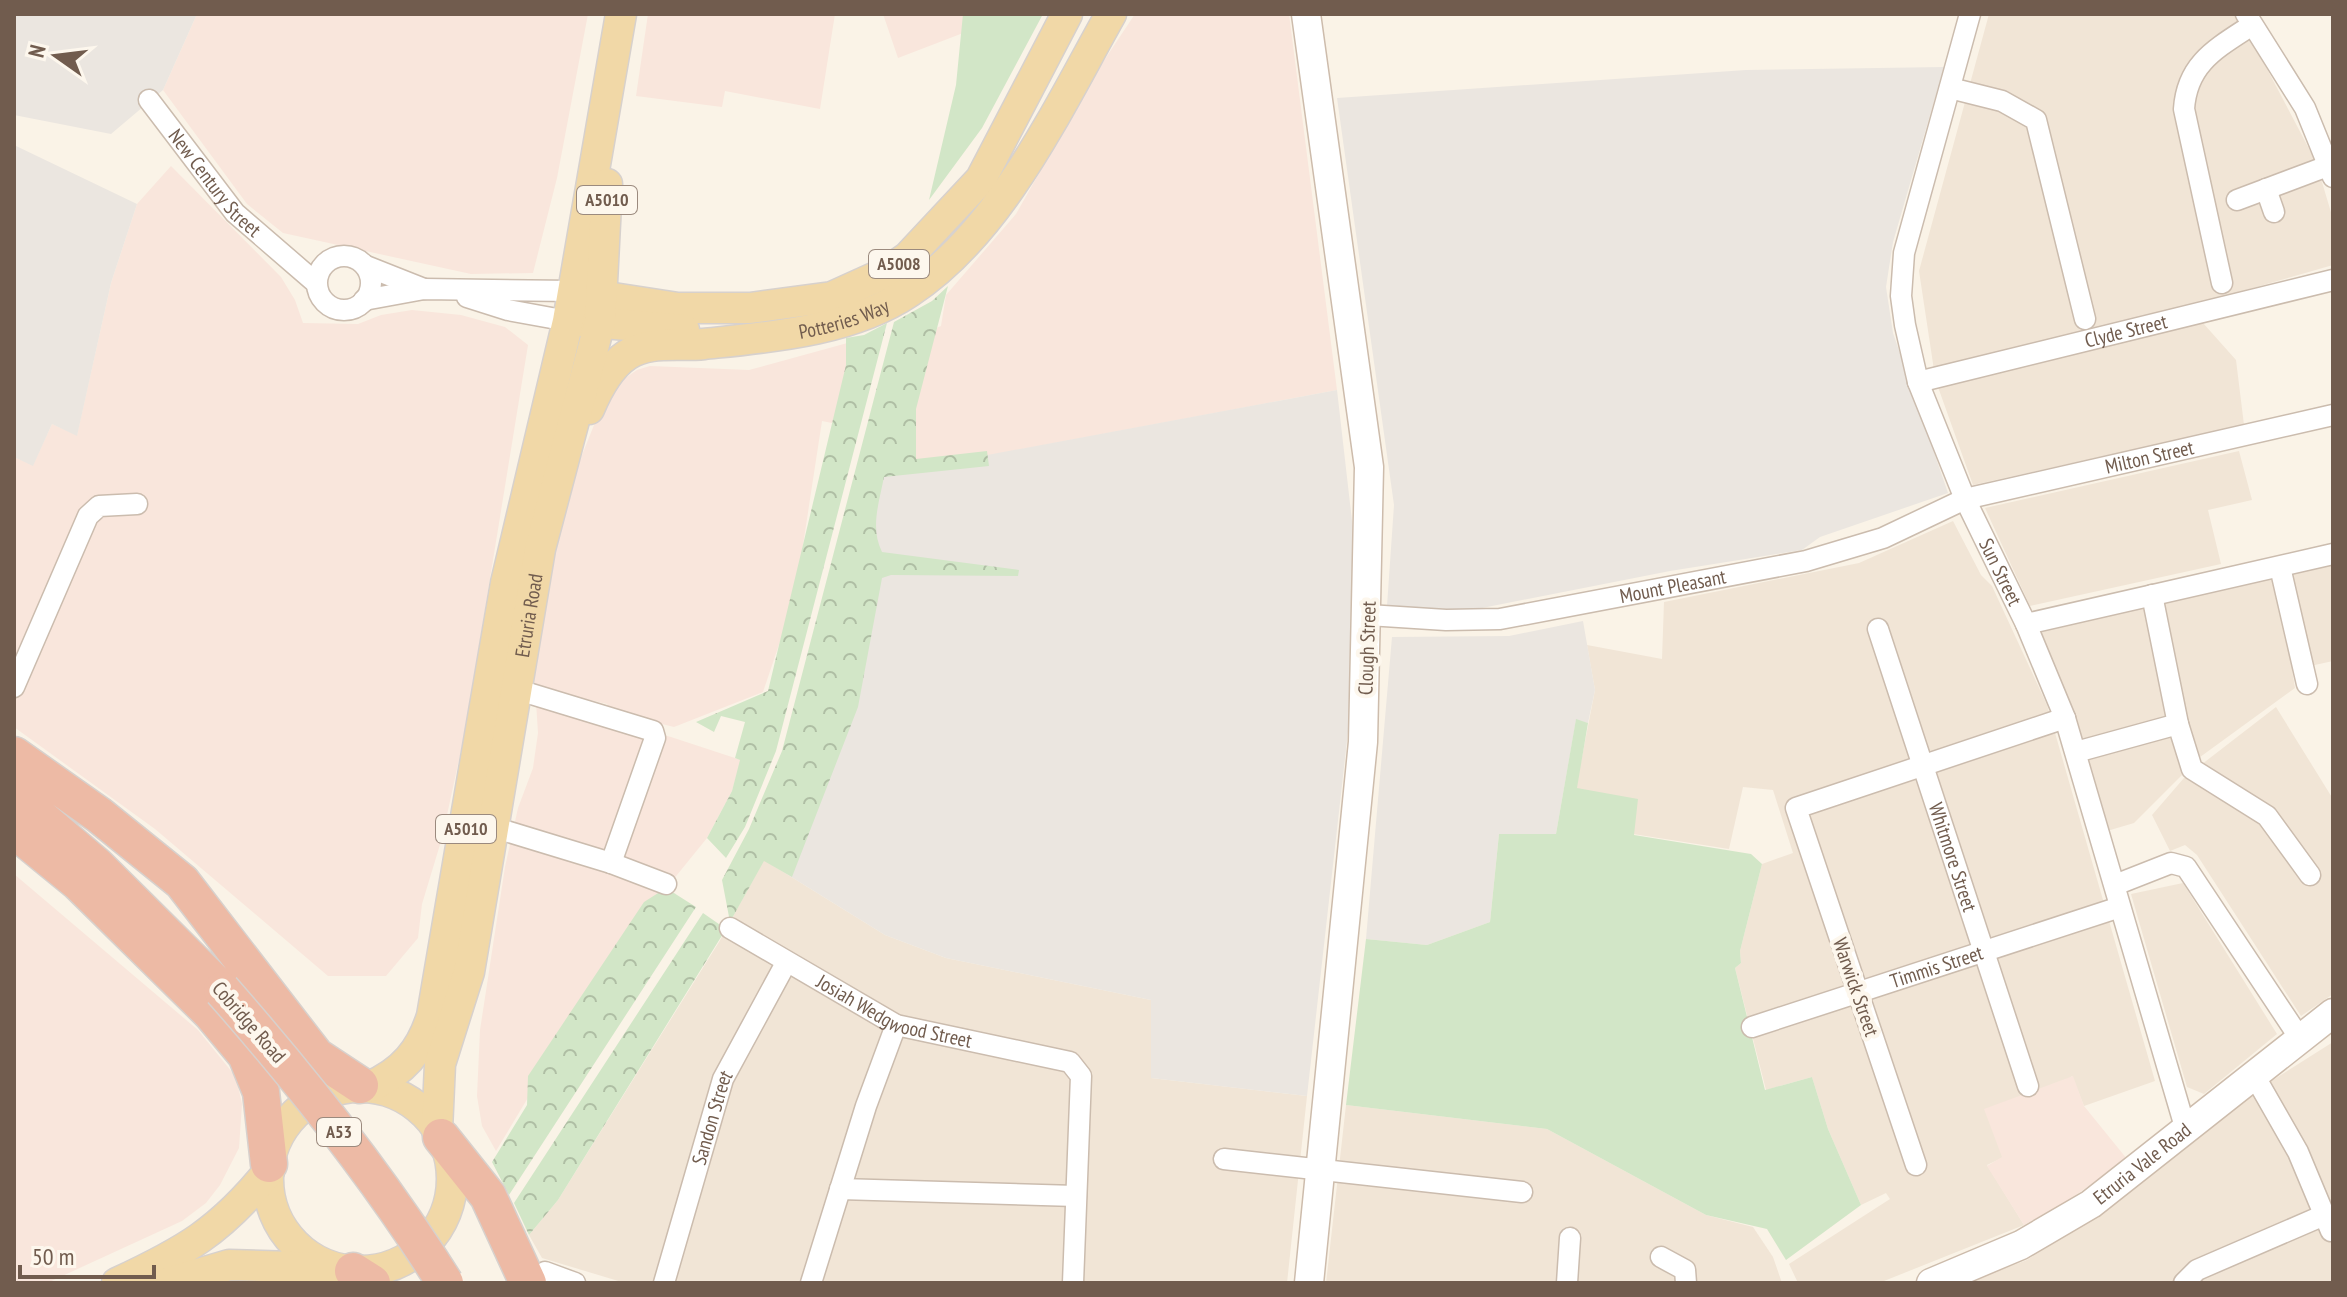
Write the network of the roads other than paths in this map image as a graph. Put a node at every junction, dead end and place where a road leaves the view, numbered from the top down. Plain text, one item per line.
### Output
1 (621, 14) edge
2 (1067, 14) edge
3 (1084, 14) edge
4 (1111, 14) edge
5 (1306, 14) edge
6 (1970, 14) edge
7 (2249, 19) edge
8 (1950, 88) junction
9 (149, 100) dead end
10 (607, 102) junction
11 (2332, 169) edge
12 (981, 179) junction
13 (2266, 189) junction
14 (2237, 200) dead end
15 (2274, 212) dead end
16 (366, 266) junction
17 (319, 274) junction
18 (2333, 280) edge
19 (2222, 283) dead end
20 (424, 289) junction
21 (447, 291) junction
22 (364, 300) junction
23 (570, 306) junction
24 (602, 310) junction
25 (2085, 319) dead end
26 (766, 336) junction
27 (1918, 382) junction
28 (2333, 415) edge
29 (557, 485) junction
30 (1965, 499) junction
31 (137, 504) dead end
32 (2333, 554) edge
33 (2280, 567) junction
34 (2152, 595) junction
35 (1368, 615) junction
36 (2026, 624) junction
37 (1878, 629) dead end
38 (2307, 684) dead end
39 (14, 687) edge
40 (515, 689) junction
41 (2065, 718) junction
42 (2178, 724) junction
43 (2076, 752) junction
44 (14, 755) edge
45 (1924, 767) junction
46 (14, 795) edge
47 (480, 824) junction
48 (14, 830) edge
49 (611, 863) junction
50 (2310, 875) dead end
51 (666, 884) dead end
52 (2115, 885) junction
53 (2120, 907) junction
54 (730, 928) dead end
55 (1985, 951) junction
56 (786, 963) junction
57 (1858, 992) junction
58 (2333, 1013) edge
59 (896, 1025) junction
60 (1752, 1027) dead end
61 (2299, 1037) junction
62 (2254, 1075) junction
63 (365, 1086) junction
64 (2028, 1086) dead end
65 (2185, 1127) junction
66 (439, 1133) junction
67 (1224, 1159) dead end
68 (1916, 1165) dead end
69 (269, 1168) junction
70 (1319, 1170) junction
71 (840, 1189) junction
72 (1522, 1192) dead end
73 (1076, 1196) junction
74 (1570, 1238) dead end
75 (1661, 1257) dead end
76 (356, 1275) edge
77 (537, 1278) edge
78 (117, 1283) edge
79 (168, 1283) edge
80 (445, 1283) edge
81 (575, 1283) edge
82 (664, 1283) edge
83 (811, 1283) edge
84 (1073, 1283) edge
85 (1309, 1283) edge
86 (1567, 1283) edge
87 (1686, 1283) edge
88 (1931, 1283) edge
89 (2184, 1283) edge

1 - 10 main road, Etruria Road / A5010
2 - 12 main road, Potteries Way / A5008
3 - 12 main road, A5008
4 - 26 main road, Potteries Way / A5008
5 - 35 street, Clough Street
6 - 8 street, Sun Street
7 - 11 street
7 - 19 street
8 - 25 street
8 - 27 street, Sun Street
9 - 17 street, New Century Street
10 - 23 main road, Etruria Road / A5010
10 - 24 main road, Etruria Road / A5010
11 - 13 street
12 - 24 main road, Potteries Way / A5008
13 - 14 street
13 - 15 street
16 - 17 street
16 - 20 street
16 - 22 street
17 - 22 street
18 - 27 street, Clyde Street
20 - 21 street
20 - 22 street
21 - 23 street
21 - 23 street
23 - 24 main road
23 - 47 main road, Etruria Road / A5010
24 - 26 main road
24 - 29 main road, Etruria Road / A5010
26 - 29 main road, Potteries Way / A5008
27 - 30 street, Sun Street
28 - 30 street, Milton Street
29 - 40 main road, Etruria Road / A5010
30 - 35 street, Mount Pleasant
30 - 36 street, Sun Street
31 - 39 street
32 - 33 street
33 - 34 street
33 - 38 street
34 - 36 street
34 - 42 street
35 - 70 street, Clough Street
36 - 41 street, Sun Street
37 - 45 street, Whitmore Street
40 - 47 main road, Etruria Road / A5010
40 - 49 street
41 - 43 street, Sun Street
41 - 45 street
42 - 43 street
42 - 50 street
43 - 52 street, Sun Street
44 - 63 highway
45 - 55 street, Whitmore Street
45 - 57 street, Warwick Street
46 - 80 highway, Cobridge Road / A53, bridge
47 - 49 street
47 - 63 main road, Etruria Road / A5010
47 - 66 main road, Etruria Road / A5010
48 - 69 highway
49 - 51 street
52 - 53 street, Sun Street
52 - 61 street
53 - 55 street, Timmis Street
53 - 65 street, Sun Street
54 - 56 street, Josiah Wedgwood Street
55 - 57 street, Timmis Street
55 - 64 street, Whitmore Street
56 - 59 street, Josiah Wedgwood Street
56 - 82 street, Sandon Street
57 - 60 street, Timmis Street
57 - 68 street, Warwick Street
58 - 61 street, Etruria Vale Road
59 - 71 street
59 - 73 street, Josiah Wedgwood Street
61 - 62 street, Etruria Vale Road
62 - 65 street, Etruria Vale Road
62 - 89 street
63 - 66 main road
63 - 69 main road
65 - 88 street, Etruria Vale Road
66 - 76 main road
66 - 77 highway
67 - 70 street
69 - 76 main road
69 - 78 main road
70 - 72 street
70 - 85 street, Clough Street
71 - 73 street
71 - 83 street
73 - 84 street
74 - 86 street
75 - 87 street
76 - 79 main road
77 - 81 street

